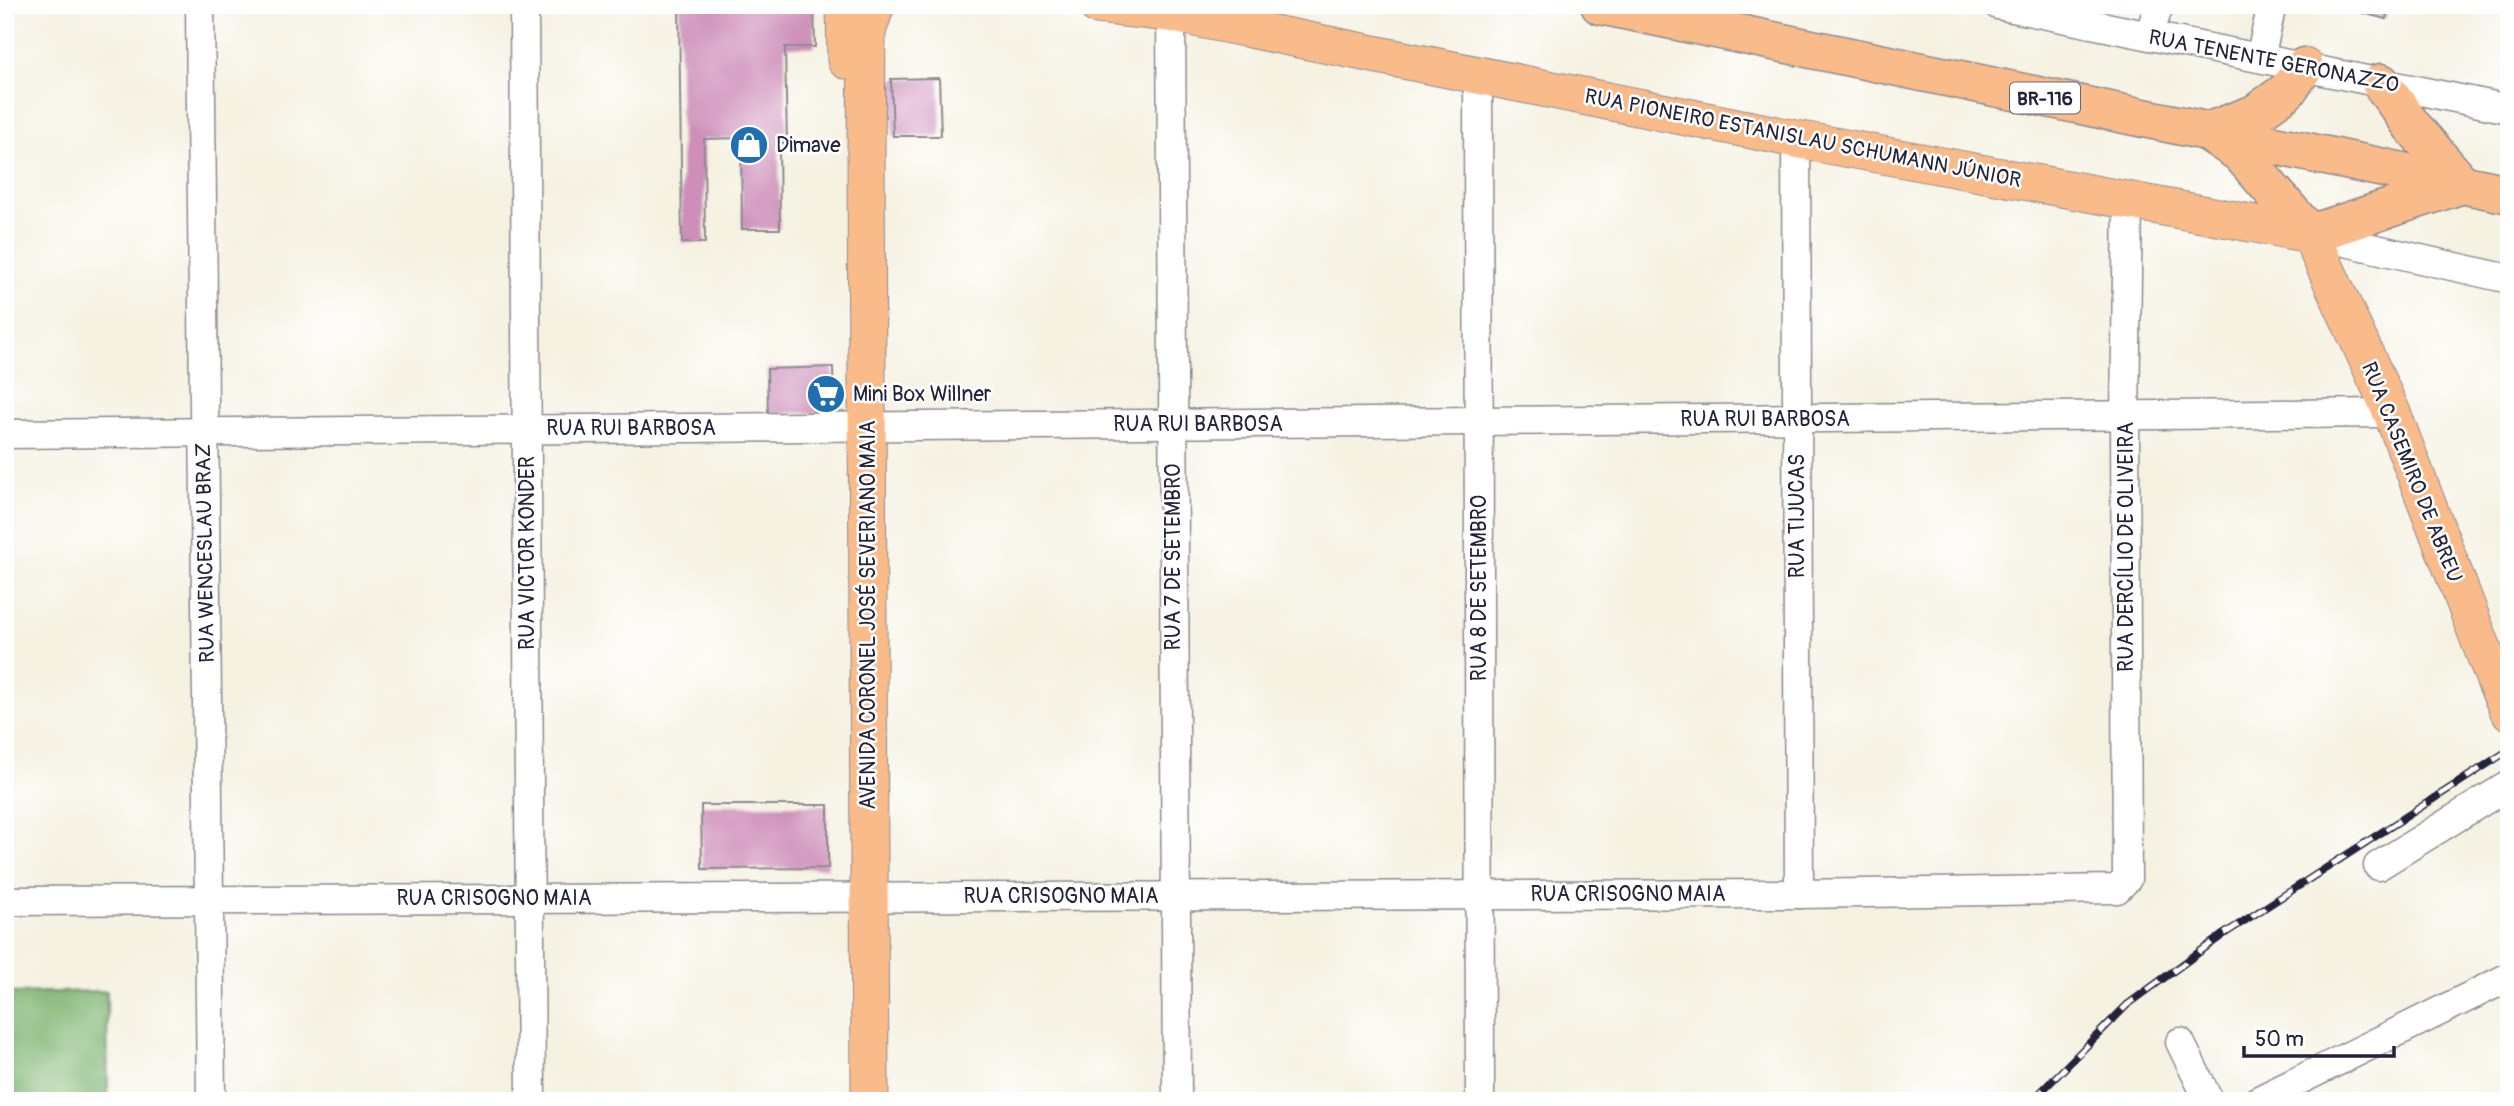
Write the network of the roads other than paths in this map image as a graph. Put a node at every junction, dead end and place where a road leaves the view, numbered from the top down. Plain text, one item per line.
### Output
1 (200, 5) edge
2 (524, 5) edge
3 (845, 5) edge
4 (876, 5) edge
5 (901, 5) edge
6 (1097, 5) edge
7 (1600, 5) edge
8 (1998, 5) edge
9 (2159, 5) edge
10 (2272, 5) edge
11 (1170, 9) edge
12 (2149, 36) junction
13 (866, 43) junction
14 (2260, 58) junction
15 (2304, 67) junction
16 (1478, 75) junction
17 (2381, 83) junction
18 (2509, 109) edge
19 (2207, 132) junction
20 (1796, 138) junction
21 (2462, 184) junction
22 (2509, 194) edge
23 (2128, 201) junction
24 (2310, 234) junction
25 (2509, 279) edge
26 (2392, 413) junction
27 (2125, 417) junction
28 (1797, 419) junction
29 (1479, 421) junction
30 (1173, 424) junction
31 (856, 427) junction
32 (527, 429) junction
33 (204, 432) junction
34 (5, 434) edge
35 (2509, 712) edge
36 (2509, 785) edge
37 (2378, 866) dead end
38 (2117, 889) joint
39 (1480, 894) junction
40 (1799, 894) junction
41 (1175, 896) junction
42 (858, 897) junction
43 (530, 898) junction
44 (209, 900) junction
45 (5, 901) edge
46 (2509, 977) edge
47 (2180, 1042) dead end
48 (211, 1101) edge
49 (531, 1101) edge
50 (847, 1101) edge
51 (870, 1101) edge
52 (1177, 1101) edge
53 (1480, 1101) edge
54 (2209, 1101) edge
55 (2257, 1101) edge

1 - 33 street, RUA WENCESLAU BRAZ
2 - 32 street, RUA VICTOR KONDER
3 - 31 main road, AVENIDA CORONEL JOSÉ SEVERIANO MAIA
4 - 13 main road, AVENIDA CORONEL JOSÉ SEVERIANO MAIA
5 - 13 main road
6 - 11 main road, RUA PIONEIRO ESTANISLAU SCHUMANN JÚNIOR
7 - 19 highway, BR-116
8 - 12 street, RUA TENENTE GERONAZZO
9 - 12 street
10 - 14 street
11 - 16 main road, RUA PIONEIRO ESTANISLAU SCHUMANN JÚNIOR
11 - 30 street, RUA 7 DE SETEMBRO
12 - 14 street, RUA TENENTE GERONAZZO
13 - 31 main road, AVENIDA CORONEL JOSÉ SEVERIANO MAIA
14 - 15 street, RUA TENENTE GERONAZZO
15 - 17 street, RUA TENENTE GERONAZZO
15 - 19 highway
16 - 20 main road, RUA PIONEIRO ESTANISLAU SCHUMANN JÚNIOR
16 - 29 street, RUA 8 DE SETEMBRO
17 - 18 street, RUA TENENTE GERONAZZO
17 - 21 highway
19 - 21 highway, BR-116
19 - 24 highway
20 - 23 main road, RUA PIONEIRO ESTANISLAU SCHUMANN JÚNIOR
20 - 28 street, RUA TIJUCAS
21 - 22 highway, BR-116
21 - 24 highway
23 - 24 main road, RUA PIONEIRO ESTANISLAU SCHUMANN JÚNIOR
23 - 27 street, RUA DERCÍLIO DE OLIVEIRA
24 - 25 street, RUA PIONEIRO ESTANISLAU SCHUMANN JÚNIOR
24 - 26 main road, RUA CASEMIRO DE ABREU
26 - 27 street, RUA RUI BARBOSA
26 - 35 main road, RUA CASEMIRO DE ABREU
27 - 28 street, RUA RUI BARBOSA
27 - 38 street, RUA DERCÍLIO DE OLIVEIRA
28 - 29 street, RUA RUI BARBOSA
28 - 40 street, RUA TIJUCAS
29 - 30 street, RUA RUI BARBOSA
29 - 39 street, RUA 8 DE SETEMBRO
30 - 31 street, RUA RUI BARBOSA
30 - 41 street, RUA 7 DE SETEMBRO
31 - 32 street, RUA RUI BARBOSA
31 - 42 main road, AVENIDA CORONEL JOSÉ SEVERIANO MAIA
32 - 33 street, RUA RUI BARBOSA
32 - 43 street, RUA VICTOR KONDER
33 - 34 street, RUA RUI BARBOSA
33 - 44 street, RUA WENCESLAU BRAZ
36 - 37 street
38 - 40 street, RUA CRISOGNO MAIA
39 - 40 street, RUA CRISOGNO MAIA
39 - 41 street, RUA CRISOGNO MAIA
39 - 53 street, RUA 8 DE SETEMBRO
41 - 42 street, RUA CRISOGNO MAIA
41 - 52 street, RUA 7 DE SETEMBRO
42 - 43 street, RUA CRISOGNO MAIA
42 - 50 main road, AVENIDA CORONEL JOSÉ SEVERIANO MAIA
42 - 51 main road, AVENIDA CORONEL JOSÉ SEVERIANO MAIA
43 - 44 street, RUA CRISOGNO MAIA
43 - 49 street, RUA VICTOR KONDER
44 - 45 street, RUA CRISOGNO MAIA
44 - 48 street, RUA WENCESLAU BRAZ
46 - 55 street
47 - 54 street

